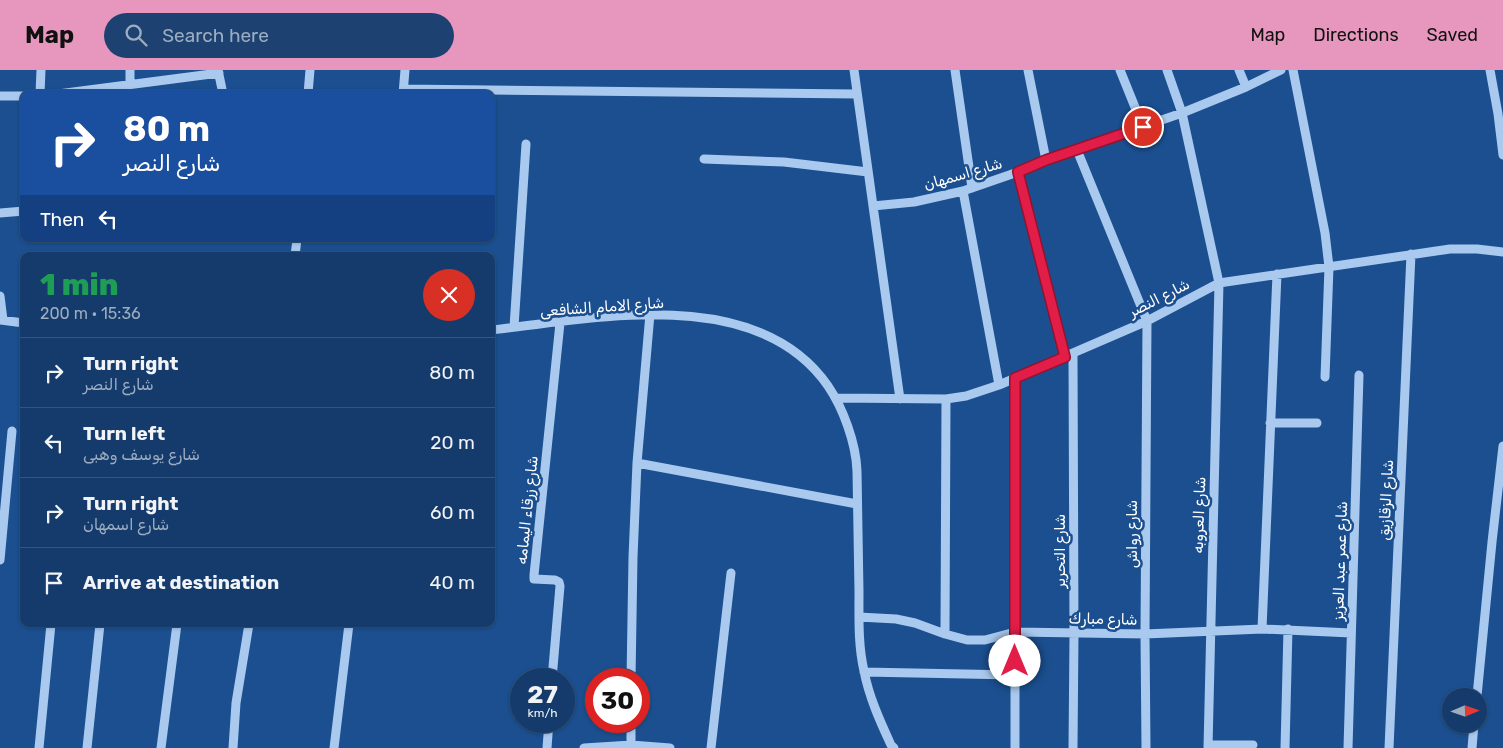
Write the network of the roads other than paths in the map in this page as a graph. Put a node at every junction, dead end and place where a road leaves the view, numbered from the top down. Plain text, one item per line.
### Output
1 (41, 70) edge
2 (130, 70) edge
3 (310, 70) edge
4 (405, 70) edge
5 (854, 70) edge
6 (956, 70) edge
7 (1028, 70) edge
8 (1120, 70) edge
9 (1167, 70) edge
10 (1239, 70) edge
11 (1281, 70) edge
12 (1292, 70) edge
13 (1490, 70) edge
14 (218, 71) edge
15 (130, 84) junction
16 (1246, 87) junction
17 (40, 90) edge
18 (87, 90) edge
19 (222, 90) edge
20 (308, 90) edge
21 (403, 90) edge
22 (495, 92) edge
23 (857, 94) junction
24 (0, 96) edge
25 (20, 96) edge
26 (1182, 113) junction
27 (1143, 127) junction
28 (526, 144) dead end
29 (1077, 150) junction
30 (1503, 155) edge
31 (704, 159) dead end
32 (1046, 160) junction
33 (868, 172) junction
34 (1018, 172) junction
35 (968, 189) junction
36 (873, 206) junction
37 (20, 211) edge
38 (0, 213) edge
39 (1503, 252) edge
40 (1411, 254) junction
41 (1328, 267) junction
42 (1277, 274) junction
43 (1219, 283) junction
44 (0, 296) edge
45 (650, 314) junction
46 (2, 320) edge
47 (1146, 321) junction
48 (20, 322) edge
49 (560, 322) junction
50 (514, 328) junction
51 (495, 330) edge
52 (1069, 355) junction
53 (1359, 375) dead end
54 (1325, 377) dead end
55 (1015, 378) junction
56 (999, 385) junction
57 (836, 398) junction
58 (900, 399) junction
59 (946, 399) junction
60 (1270, 423) junction
61 (1317, 423) dead end
62 (12, 431) dead end
63 (1503, 446) edge
64 (637, 463) junction
65 (857, 504) junction
66 (0, 560) edge
67 (731, 573) dead end
68 (859, 617) junction
69 (51, 627) edge
70 (100, 627) edge
71 (177, 627) edge
72 (249, 627) edge
73 (349, 627) edge
74 (1262, 629) junction
75 (1288, 629) junction
76 (1210, 630) junction
77 (1014, 632) junction
78 (1074, 633) junction
79 (1351, 633) junction
80 (946, 634) junction
81 (1145, 634) junction
82 (553, 668) edge
83 (631, 668) edge
84 (864, 672) junction
85 (1015, 675) junction
86 (1478, 688) edge
87 (548, 733) edge
88 (631, 733) edge
89 (1473, 733) edge
90 (1253, 744) dead end
91 (631, 745) junction
92 (891, 747) edge
93 (1208, 747) edge
94 (39, 748) edge
95 (87, 748) edge
96 (161, 748) edge
97 (233, 748) edge
98 (334, 748) edge
99 (547, 748) edge
100 (586, 748) edge
101 (670, 748) edge
102 (712, 748) edge
103 (1016, 748) edge
104 (1073, 748) edge
105 (1146, 748) edge
106 (1285, 748) edge
107 (1348, 748) edge
108 (1389, 748) edge
109 (1472, 748) edge

1 - 17 street
2 - 15 street
3 - 20 street
4 - 21 street
5 - 23 street
6 - 35 street
7 - 32 street
8 - 27 street
9 - 26 street, شارع العروبه
10 - 16 street
11 - 16 street, شارع اسمهان
12 - 41 street
13 - 30 street
14 - 15 street
14 - 19 street
15 - 18 street
16 - 26 street, شارع اسمهان
22 - 23 street
23 - 33 street
24 - 25 street
26 - 27 street, شارع اسمهان
26 - 43 street, شارع العروبه
27 - 29 street, شارع اسمهان
28 - 50 street
29 - 32 street, شارع اسمهان
29 - 47 street
31 - 33 street
32 - 34 street, شارع اسمهان
33 - 36 street
34 - 35 street, شارع اسمهان
34 - 52 street, شارع التحرير
35 - 36 street, شارع اسمهان
35 - 56 street
36 - 58 street
37 - 38 street
39 - 40 street, شارع النصر
40 - 41 street, شارع النصر
40 - 108 street, شارع الزقازيق
41 - 42 street, شارع النصر
41 - 54 street
42 - 43 street, شارع النصر
42 - 60 street
43 - 47 street, شارع النصر
43 - 76 street, شارع العروبه
44 - 46 street
45 - 49 street, شارع الامام الشافعى
45 - 57 street, شارع الامام الشافعى
45 - 64 street
46 - 48 street
47 - 52 street, شارع النصر
47 - 81 street, شارع رواش
49 - 50 street, شارع الامام الشافعى
49 - 82 street, شارع زرقاء اليمامه
50 - 51 street, شارع الامام الشافعى
52 - 55 street, شارع النصر
52 - 78 street, شارع التحرير
53 - 79 street, شارع عمر عبد العزيز
55 - 56 street, شارع النصر
55 - 77 street
56 - 59 street, شارع النصر
57 - 58 street, شارع النصر
57 - 65 street, شارع الامام الشافعى
58 - 59 street, شارع النصر
59 - 80 street
60 - 61 street
60 - 74 street
62 - 66 street
63 - 86 street
64 - 65 street
64 - 83 street
65 - 68 street, شارع الامام الشافعى
67 - 102 street
68 - 80 street, شارع مبارك
68 - 84 street, شارع الامام الشافعى
69 - 94 street
70 - 95 street
71 - 96 street
72 - 97 street
73 - 98 street
74 - 75 street, شارع مبارك
74 - 76 street, شارع مبارك
75 - 79 street, شارع مبارك
75 - 106 street
76 - 81 street, شارع مبارك
76 - 93 street, شارع العروبه
77 - 78 street, شارع مبارك
77 - 80 street, شارع مبارك
77 - 85 street
78 - 81 street, شارع مبارك
78 - 104 street, شارع التحرير
79 - 107 street, شارع عمر عبد العزيز
81 - 105 street, شارع رواش
84 - 85 street
84 - 92 street, شارع الامام الشافعى
85 - 103 street
87 - 99 street
88 - 91 street
89 - 109 street
90 - 93 street
91 - 100 street
91 - 101 street

